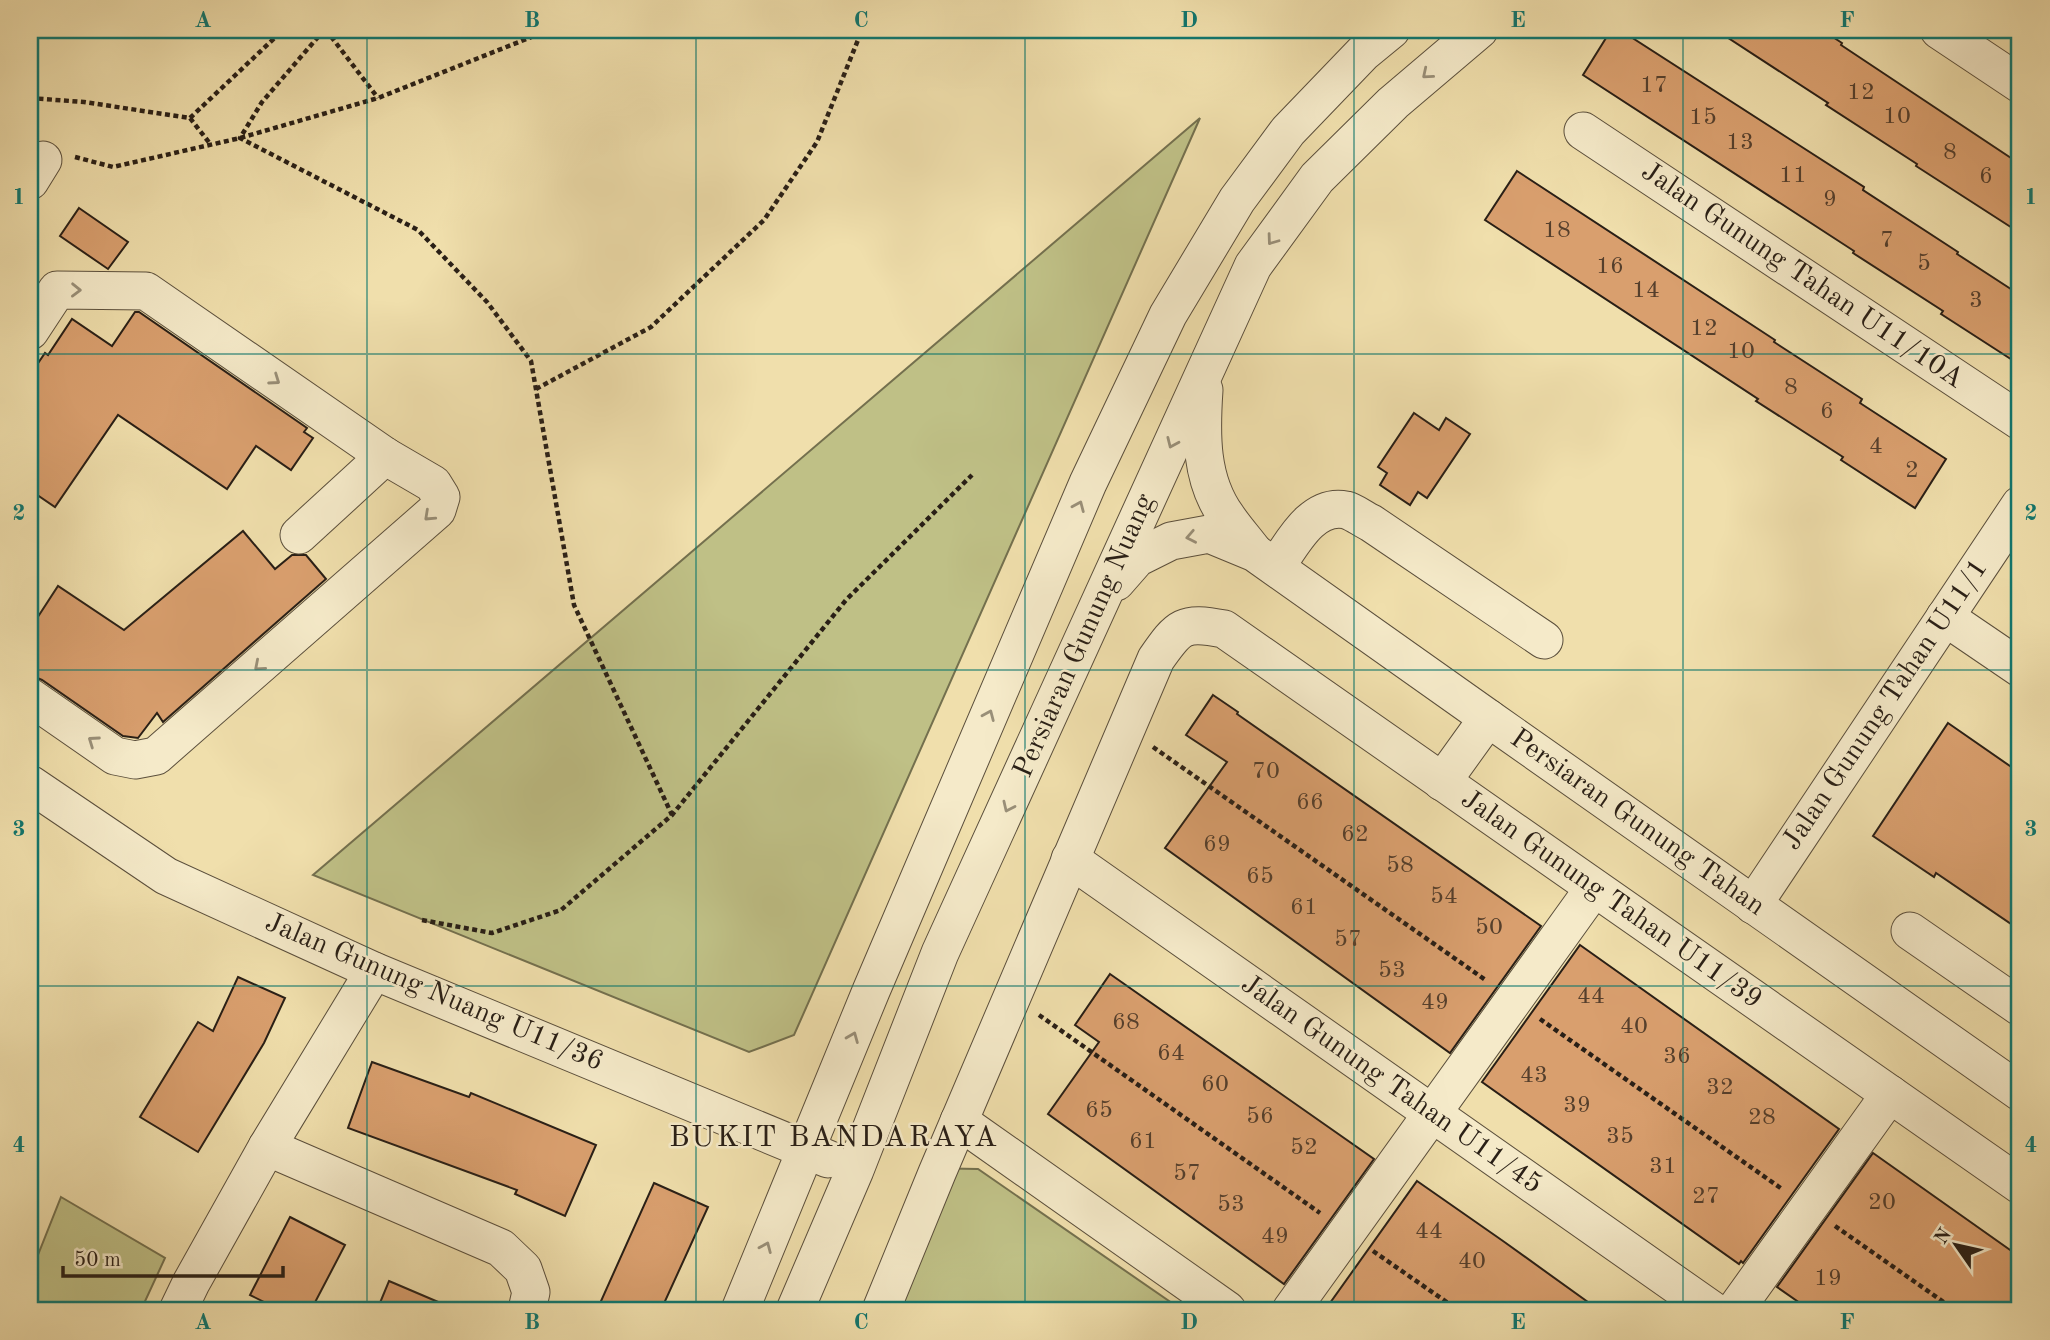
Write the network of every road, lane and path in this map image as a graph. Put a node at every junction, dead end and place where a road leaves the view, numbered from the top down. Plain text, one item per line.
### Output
1 (283, 30) edge
2 (325, 30) edge
3 (550, 30) edge
4 (862, 30) edge
5 (1391, 30) edge
6 (1479, 30) edge
7 (1939, 30) edge
8 (2020, 84) edge
9 (30, 98) edge
10 (378, 98) junction
11 (190, 117) junction
12 (1583, 131) dead end
13 (240, 138) junction
14 (211, 145) junction
15 (36, 171) edge
16 (30, 331) edge
17 (1205, 369) junction
18 (536, 389) junction
19 (2020, 421) edge
20 (385, 456) junction
21 (972, 475) dead end
22 (2020, 505) edge
23 (299, 535) dead end
24 (1265, 560) junction
25 (1105, 594) junction
26 (1945, 617) junction
27 (1544, 640) dead end
28 (2020, 668) edge
29 (30, 697) edge
30 (1488, 719) junction
31 (1442, 782) junction
32 (30, 784) edge
33 (672, 815) junction
34 (1070, 859) junction
35 (1594, 888) junction
36 (1753, 905) junction
37 (422, 920) dead end
38 (1910, 931) dead end
39 (374, 971) junction
40 (1012, 996) junction
41 (2020, 1007) edge
42 (2020, 1092) edge
43 (1890, 1094) junction
44 (1432, 1113) junction
45 (959, 1121) junction
46 (267, 1147) junction
47 (806, 1150) junction
48 (855, 1170) junction
49 (2020, 1185) edge
50 (1347, 1232) junction
51 (178, 1310) edge
52 (527, 1310) edge
53 (740, 1310) edge
54 (795, 1310) edge
55 (881, 1310) edge
56 (1227, 1310) edge
57 (1291, 1310) edge
58 (1458, 1310) edge
59 (1712, 1310) edge
60 (1735, 1310) edge

1 - 11 path
2 - 10 path
2 - 13 path
3 - 10 path
4 - 18 path
47 -> 5 street, Persiaran Gunung Nuang
6 -> 17 street, Persiaran Gunung Nuang
7 - 8 street
9 - 11 path
10 - 13 path
11 - 14 path
12 - 19 street, Jalan Gunung Tahan U11/10A
13 - 14 path
13 - 18 path
14 - 15 path
16 -> 20 street
17 - 24 street
17 -> 25 street, Persiaran Gunung Nuang
18 - 33 path
20 - 23 street
20 -> 29 street
21 - 33 path
22 - 26 street, Jalan Gunung Tahan U11/1
24 -> 25 street
24 - 27 street
24 - 30 street, Persiaran Gunung Tahan
25 -> 48 street, Persiaran Gunung Nuang
26 - 28 street
26 - 36 street, Jalan Gunung Tahan U11/1
30 - 31 street
30 - 36 street, Persiaran Gunung Tahan
31 - 34 street, Jalan Gunung Tahan U11/39
31 - 35 street, Jalan Gunung Tahan U11/39
32 - 39 street, Jalan Gunung Nuang U11/36
33 - 37 path
34 - 40 street
34 - 44 street, Jalan Gunung Tahan U11/45
35 - 43 street, Jalan Gunung Tahan U11/39
35 - 44 street
36 - 42 street, Persiaran Gunung Tahan
38 - 41 street
39 - 46 street
39 - 47 street, Jalan Gunung Nuang U11/36
40 - 45 street
40 - 50 path
43 - 49 street, Jalan Gunung Tahan U11/39
43 - 60 street
44 - 50 street
44 - 59 street, Jalan Gunung Tahan U11/45
45 - 55 street
45 - 56 street
46 - 51 street
46 - 52 street
47 - 48 street, Jalan Gunung Nuang U11/36
53 -> 47 street, Persiaran Gunung Nuang
48 - 54 street, Persiaran Gunung Nuang
50 - 57 street
50 - 58 path

